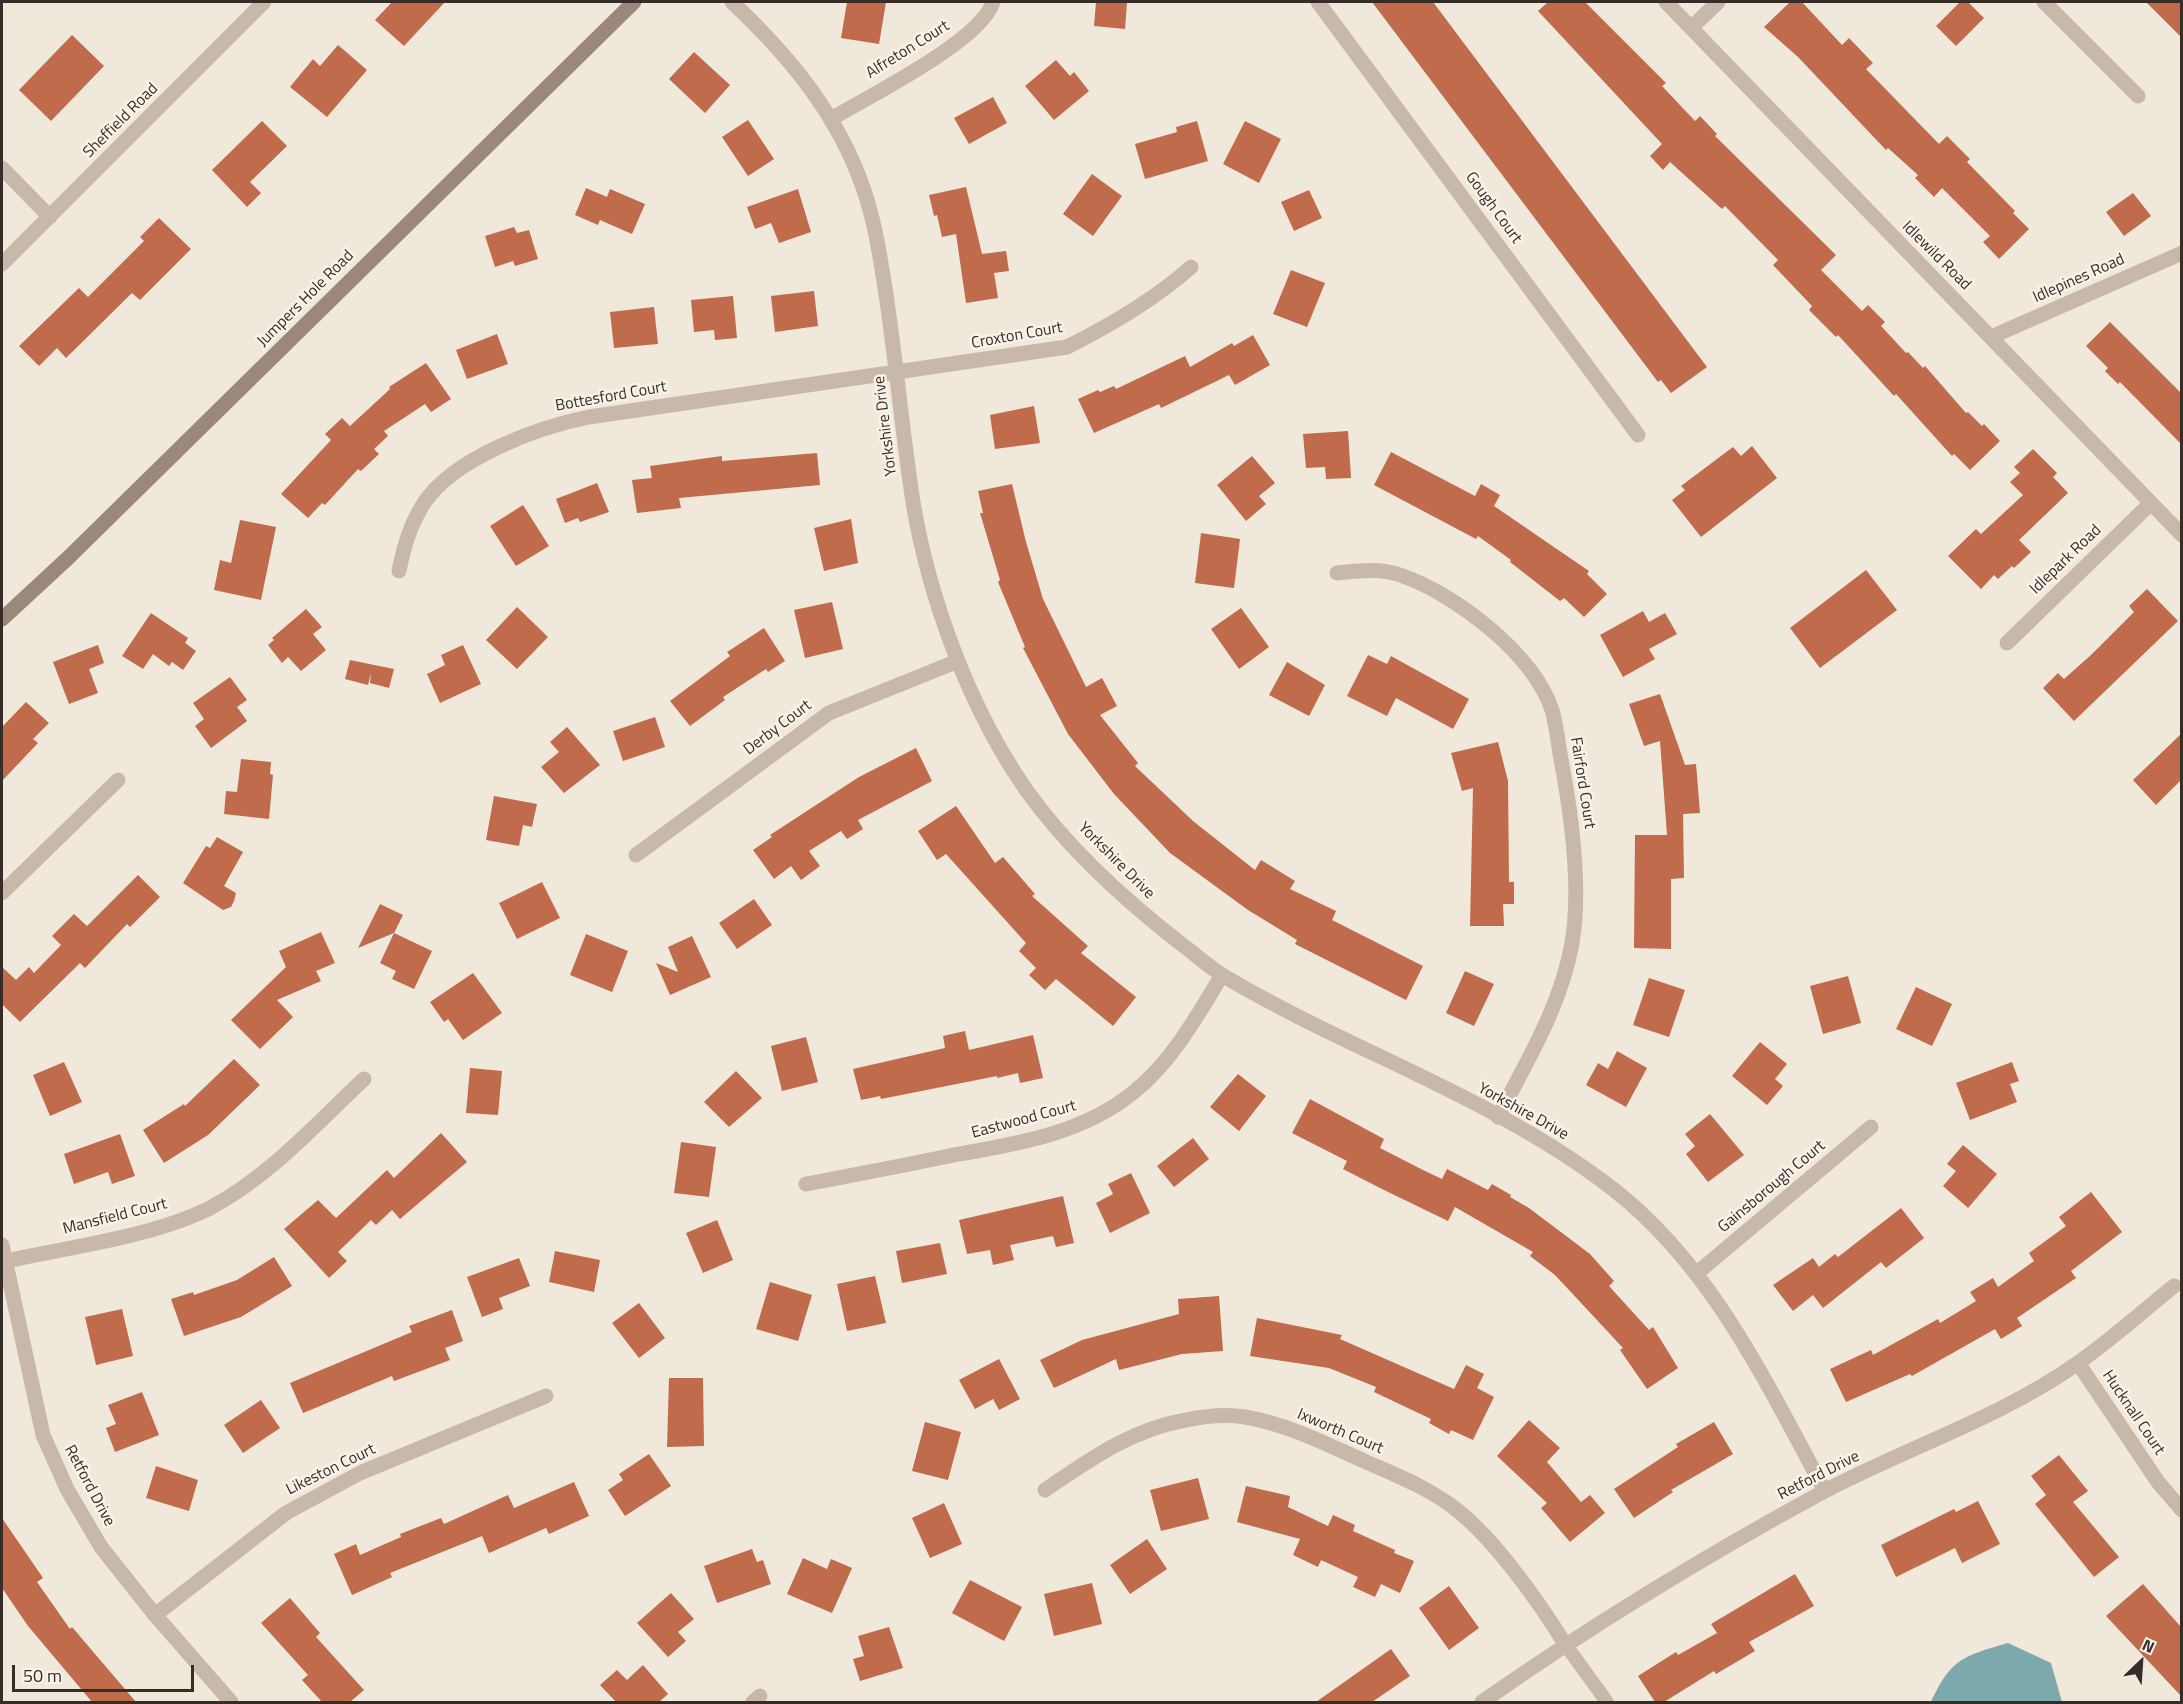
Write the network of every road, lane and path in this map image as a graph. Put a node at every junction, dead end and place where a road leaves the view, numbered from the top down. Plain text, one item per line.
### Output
1 (264, 2) edge
2 (634, 2) edge
3 (732, 2) edge
4 (993, 2) edge
5 (1318, 2) edge
6 (1666, 2) edge
7 (1718, 2) edge
8 (2044, 2) edge
9 (1691, 28) junction
10 (2138, 96) dead end
11 (831, 118) junction
12 (2, 168) edge
13 (50, 217) junction
14 (2181, 253) edge
15 (2, 264) edge
16 (1191, 267) dead end
17 (1991, 337) junction
18 (898, 373) junction
19 (1638, 435) dead end
20 (2151, 503) junction
21 (2181, 535) edge
22 (399, 571) dead end
23 (1337, 573) dead end
24 (2, 619) edge
25 (2007, 643) dead end
26 (958, 661) junction
27 (118, 780) dead end
28 (636, 855) dead end
29 (2, 893) edge
30 (1222, 975) junction
31 (364, 1079) dead end
32 (1498, 1117) junction
33 (1871, 1128) dead end
34 (806, 1184) dead end
35 (2, 1245) edge
36 (6, 1261) junction
37 (1697, 1273) junction
38 (2174, 1286) dead end
39 (2078, 1364) junction
40 (546, 1396) dead end
41 (1045, 1490) dead end
42 (1825, 1491) junction
43 (2181, 1510) edge
44 (155, 1615) junction
45 (1565, 1644) junction
46 (231, 1702) edge
47 (1482, 1702) edge
48 (1607, 1702) edge

1 - 13 street, Sheffield Road
2 - 24 main road, Jumpers Hole Road
3 - 11 street, Yorkshire Drive
4 - 11 street, Alfreton Court
5 - 19 street, Gough Court
6 - 9 street, Idlewild Road
7 - 9 street
8 - 10 street
9 - 17 street, Idlewild Road
11 - 18 street, Yorkshire Drive
12 - 13 street
13 - 15 street, Sheffield Road
14 - 17 street, Idlepines Road
16 - 18 street, Croxton Court
17 - 20 street, Idlewild Road
18 - 22 street, Bottesford Court
18 - 26 street, Yorkshire Drive
20 - 21 street, Idlewild Road
20 - 25 street, Idlepark Road
23 - 32 street, Fairford Court
26 - 28 street, Derby Court
26 - 30 street, Yorkshire Drive
27 - 29 street
30 - 32 street, Yorkshire Drive
30 - 34 street, Eastwood Court
31 - 36 street, Mansfield Court
32 - 37 street, Yorkshire Drive
33 - 37 street, Gainsborough Court
35 - 36 street, Retford Drive
36 - 44 street, Retford Drive
37 - 42 street, Yorkshire Drive
38 - 39 street, Retford Drive
39 - 42 street, Retford Drive
39 - 43 street, Hucknall Court
40 - 44 street, Likeston Court
41 - 45 street, Ixworth Court
42 - 45 street, Retford Drive
44 - 46 street, Retford Drive
45 - 47 street, Retford Drive
45 - 48 lane

